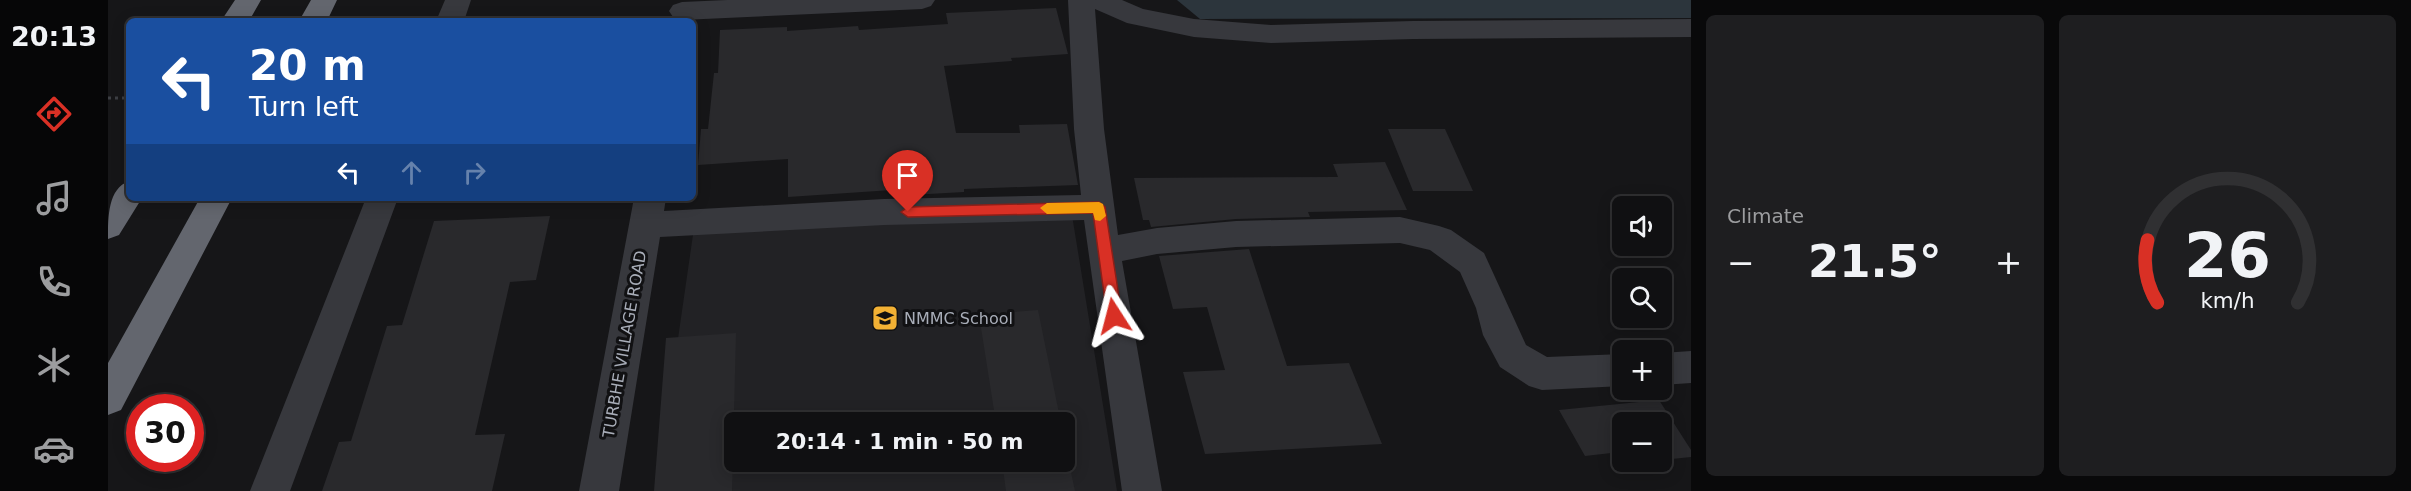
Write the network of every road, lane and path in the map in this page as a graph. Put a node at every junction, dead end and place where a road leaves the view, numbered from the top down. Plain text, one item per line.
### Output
1 (248, 0) edge
2 (324, 0) edge
3 (458, 0) edge
4 (922, 0) edge
5 (1081, 0) edge
6 (1098, 0) edge
7 (682, 11) edge
8 (237, 18) edge
9 (315, 18) edge
10 (451, 18) edge
11 (1691, 28) edge
12 (126, 98) edge
13 (108, 99) edge
14 (126, 198) edge
15 (214, 201) edge
16 (381, 201) edge
17 (1099, 207) junction
18 (647, 211) edge
19 (108, 226) edge
20 (1104, 250) junction
21 (1691, 367) edge
22 (1672, 368) edge
23 (1612, 371) edge
24 (108, 398) edge
25 (270, 491) edge
26 (599, 491) edge
27 (1143, 491) edge

1 - 8 highway
2 - 9 highway
3 - 10 street
4 - 7 street
5 - 17 street
6 - 11 street
12 - 13 path
14 - 19 highway
15 - 24 highway
16 - 25 street
17 - 18 street
17 - 20 street
18 - 26 street, TURBHE VILLAGE ROAD
20 - 23 street
20 - 27 street
21 - 22 street

